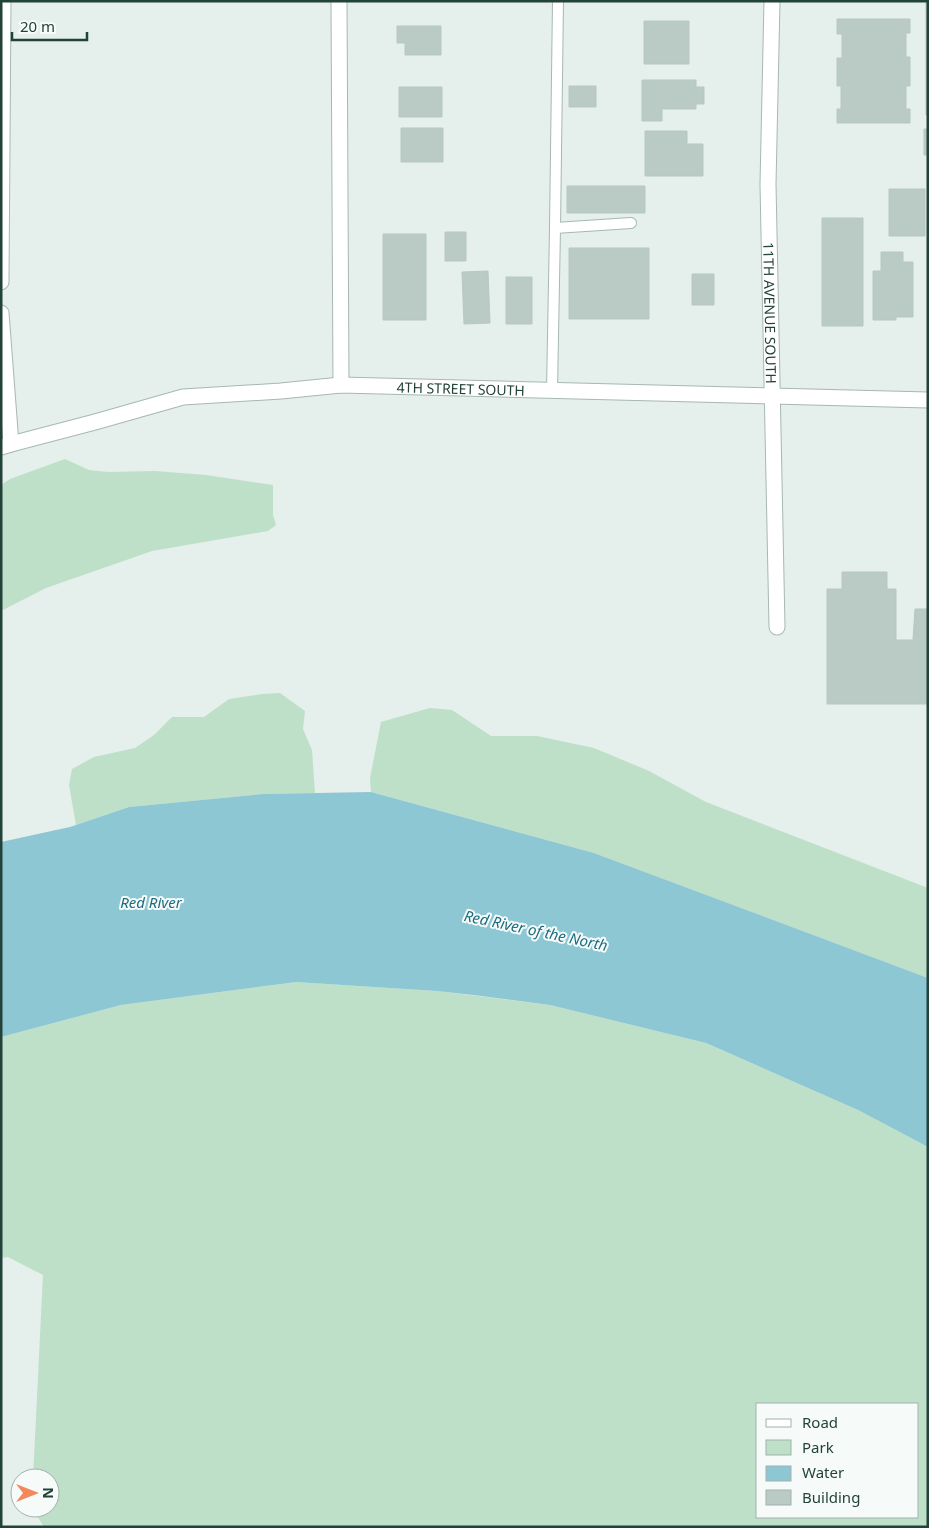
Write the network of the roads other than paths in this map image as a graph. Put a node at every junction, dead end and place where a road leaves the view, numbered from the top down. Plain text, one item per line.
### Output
1 (3, 1) edge
2 (340, 1) edge
3 (558, 1) edge
4 (772, 1) edge
5 (631, 223) dead end
6 (555, 228) junction
7 (1, 282) edge
8 (1, 313) edge
9 (341, 385) junction
10 (552, 391) junction
11 (772, 396) junction
12 (928, 400) edge
13 (6, 446) edge
14 (777, 627) dead end

1 - 7 street
2 - 9 street
3 - 6 lane
4 - 11 street, 11TH AVENUE SOUTH
5 - 6 lane
6 - 10 lane
8 - 13 street
9 - 10 street, 4TH STREET SOUTH
9 - 13 street, 4TH STREET SOUTH
10 - 11 street, 4TH STREET SOUTH
11 - 12 street, 4TH STREET SOUTH
11 - 14 street, 11TH AVENUE SOUTH

